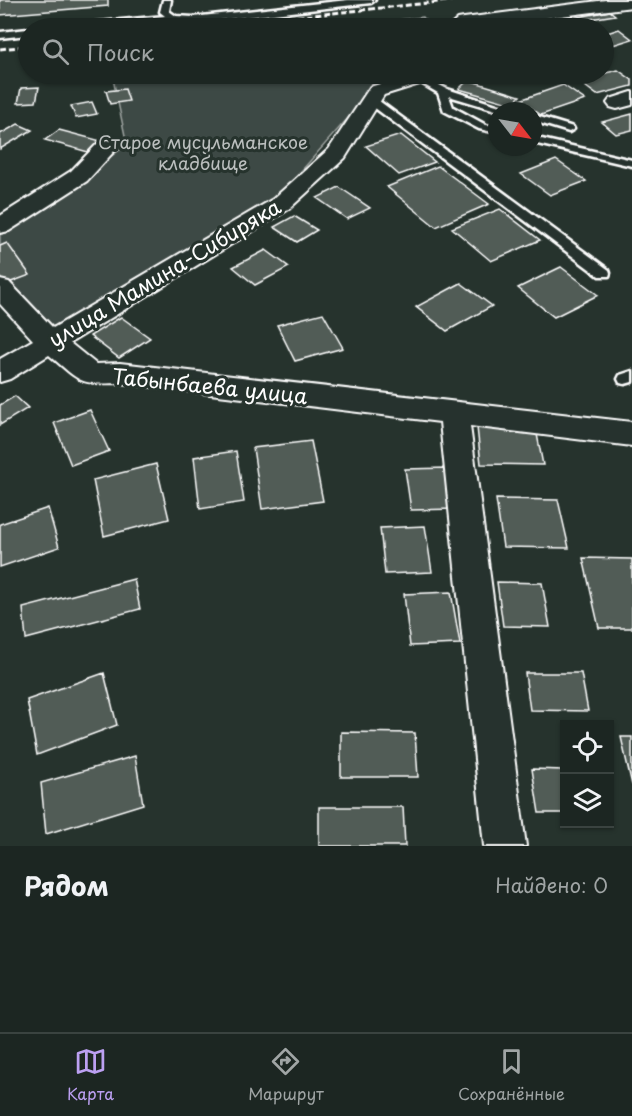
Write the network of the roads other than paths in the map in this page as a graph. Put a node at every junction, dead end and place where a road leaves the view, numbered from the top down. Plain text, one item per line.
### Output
1 (167, 0) edge
2 (371, 0) edge
3 (632, 2) edge
4 (174, 18) edge
5 (211, 18) edge
6 (504, 18) edge
7 (18, 33) edge
8 (0, 35) edge
9 (398, 84) edge
10 (433, 84) edge
11 (443, 91) junction
12 (371, 100) junction
13 (488, 104) edge
14 (542, 121) edge
15 (488, 128) edge
16 (569, 129) dead end
17 (542, 142) edge
18 (107, 147) dead end
19 (632, 163) edge
20 (0, 226) edge
21 (604, 273) dead end
22 (0, 288) edge
23 (51, 342) junction
24 (0, 372) edge
25 (454, 414) junction
26 (632, 434) edge
27 (505, 846) edge

1 - 4 lane
2 - 5 lane
3 - 6 street
7 - 8 lane
9 - 12 street, улица Мамина-Сибиряка
10 - 11 lane
11 - 13 lane
11 - 15 lane
12 - 21 lane
12 - 23 street, улица Мамина-Сибиряка
14 - 16 lane
17 - 19 lane
18 - 20 street
22 - 23 street, Табынбаева улица
23 - 24 street, улица Мамина-Сибиряка
23 - 25 street, Табынбаева улица
25 - 26 street, Табынбаева улица
25 - 27 street

